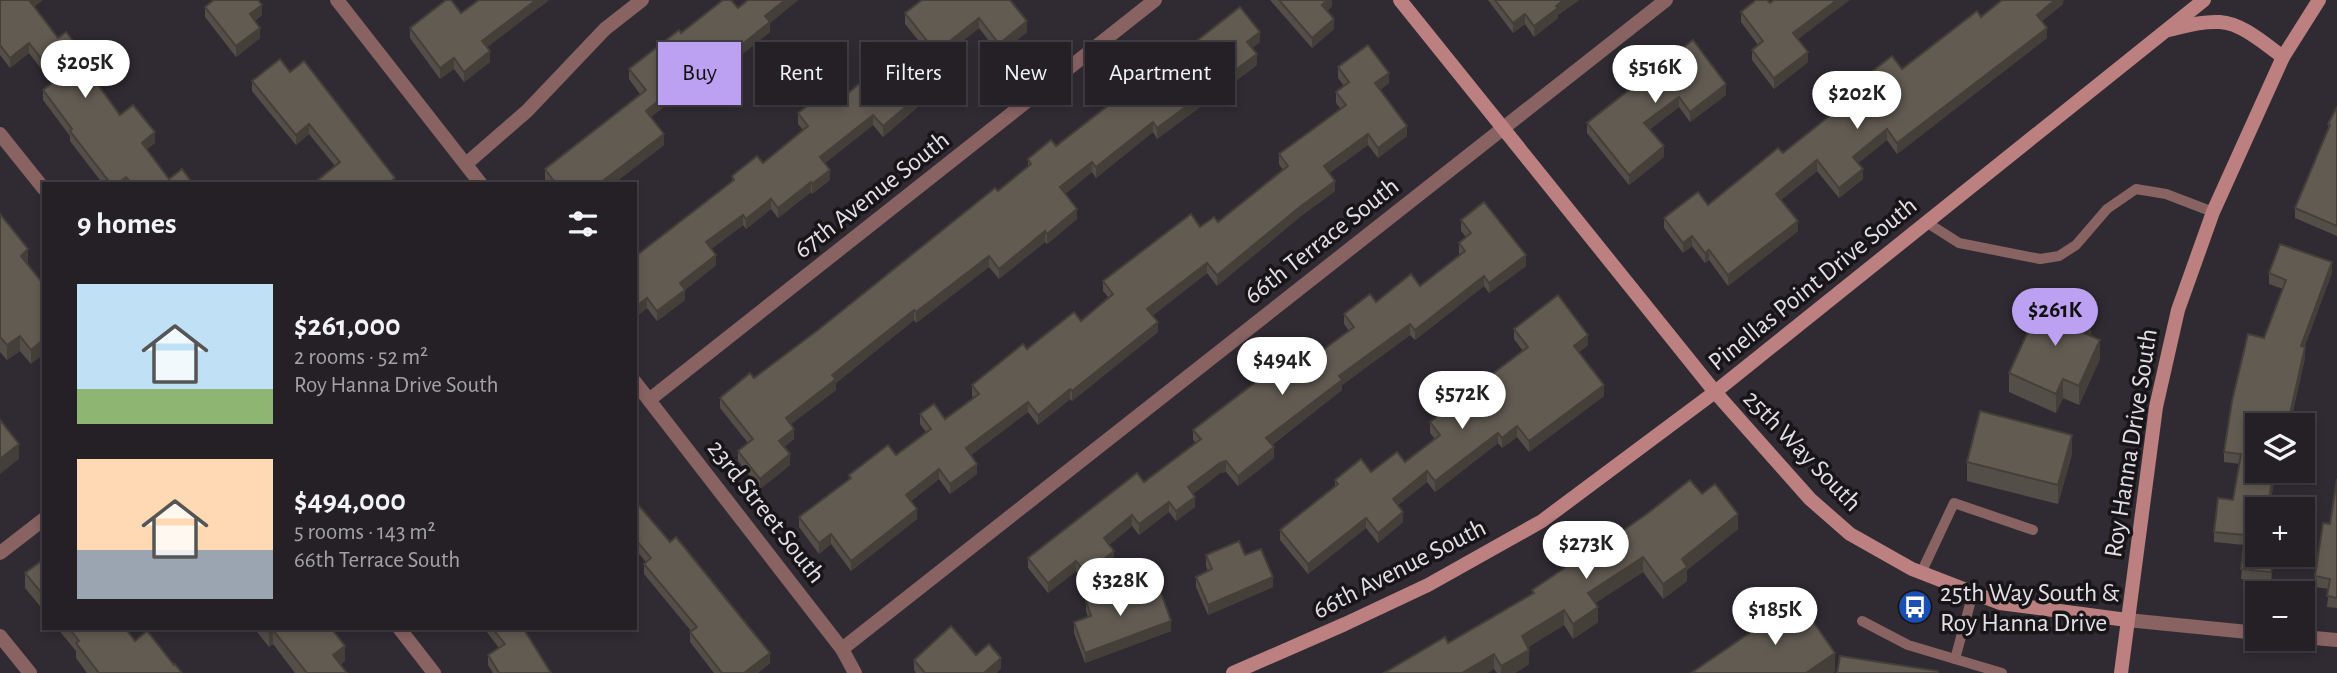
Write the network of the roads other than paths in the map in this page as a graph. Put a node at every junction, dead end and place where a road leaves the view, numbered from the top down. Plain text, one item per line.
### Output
1 (337, 0) edge
2 (642, 0) edge
3 (1155, 0) edge
4 (1400, 0) edge
5 (1666, 0) edge
6 (2204, 0) edge
7 (2319, 0) edge
8 (2164, 31) junction
9 (2283, 57) junction
10 (1502, 129) junction
11 (0, 134) edge
12 (466, 164) junction
13 (477, 182) edge
14 (42, 186) edge
15 (2213, 212) junction
16 (1926, 222) junction
17 (637, 385) edge
18 (1715, 393) junction
19 (649, 400) junction
20 (42, 521) edge
21 (2033, 530) dead end
22 (0, 553) edge
23 (1921, 573) junction
24 (1973, 593) junction
25 (1862, 621) dead end
26 (2127, 621) junction
27 (401, 630) edge
28 (2245, 632) edge
29 (0, 636) edge
30 (2315, 638) edge
31 (2337, 640) edge
32 (842, 649) junction
33 (1955, 659) junction
34 (30, 673) edge
35 (434, 673) edge
36 (855, 673) edge
37 (1233, 673) edge
38 (2002, 673) edge
39 (2120, 673) edge

1 - 12 street
2 - 12 street
3 - 19 street, 67th Avenue South
4 - 10 street, Pinellas Point Drive South
5 - 10 street, 66th Terrace South
6 - 8 street
7 - 9 street, Roy Hanna Drive South
8 - 9 street, Pinellas Point Drive South
8 - 16 street, Pinellas Point Drive South
9 - 15 street, Roy Hanna Drive South
10 - 18 street, Pinellas Point Drive South
10 - 32 street, 66th Terrace South
11 - 14 street
12 - 13 street
15 - 16 lane
15 - 26 street, Roy Hanna Drive South
16 - 18 street, Pinellas Point Drive South
17 - 19 street, 23rd Street South
18 - 23 street, 25th Way South
18 - 37 street, 66th Avenue South
19 - 32 street, 23rd Street South
20 - 22 street
21 - 23 lane
23 - 24 street, 25th Way South
24 - 26 street, 25th Way South
24 - 33 lane
25 - 33 lane
26 - 28 street, 25th Way South
26 - 39 street, Roy Hanna Drive South
27 - 35 street
29 - 34 street
30 - 31 street
32 - 36 street, 23rd Street South
33 - 38 lane

